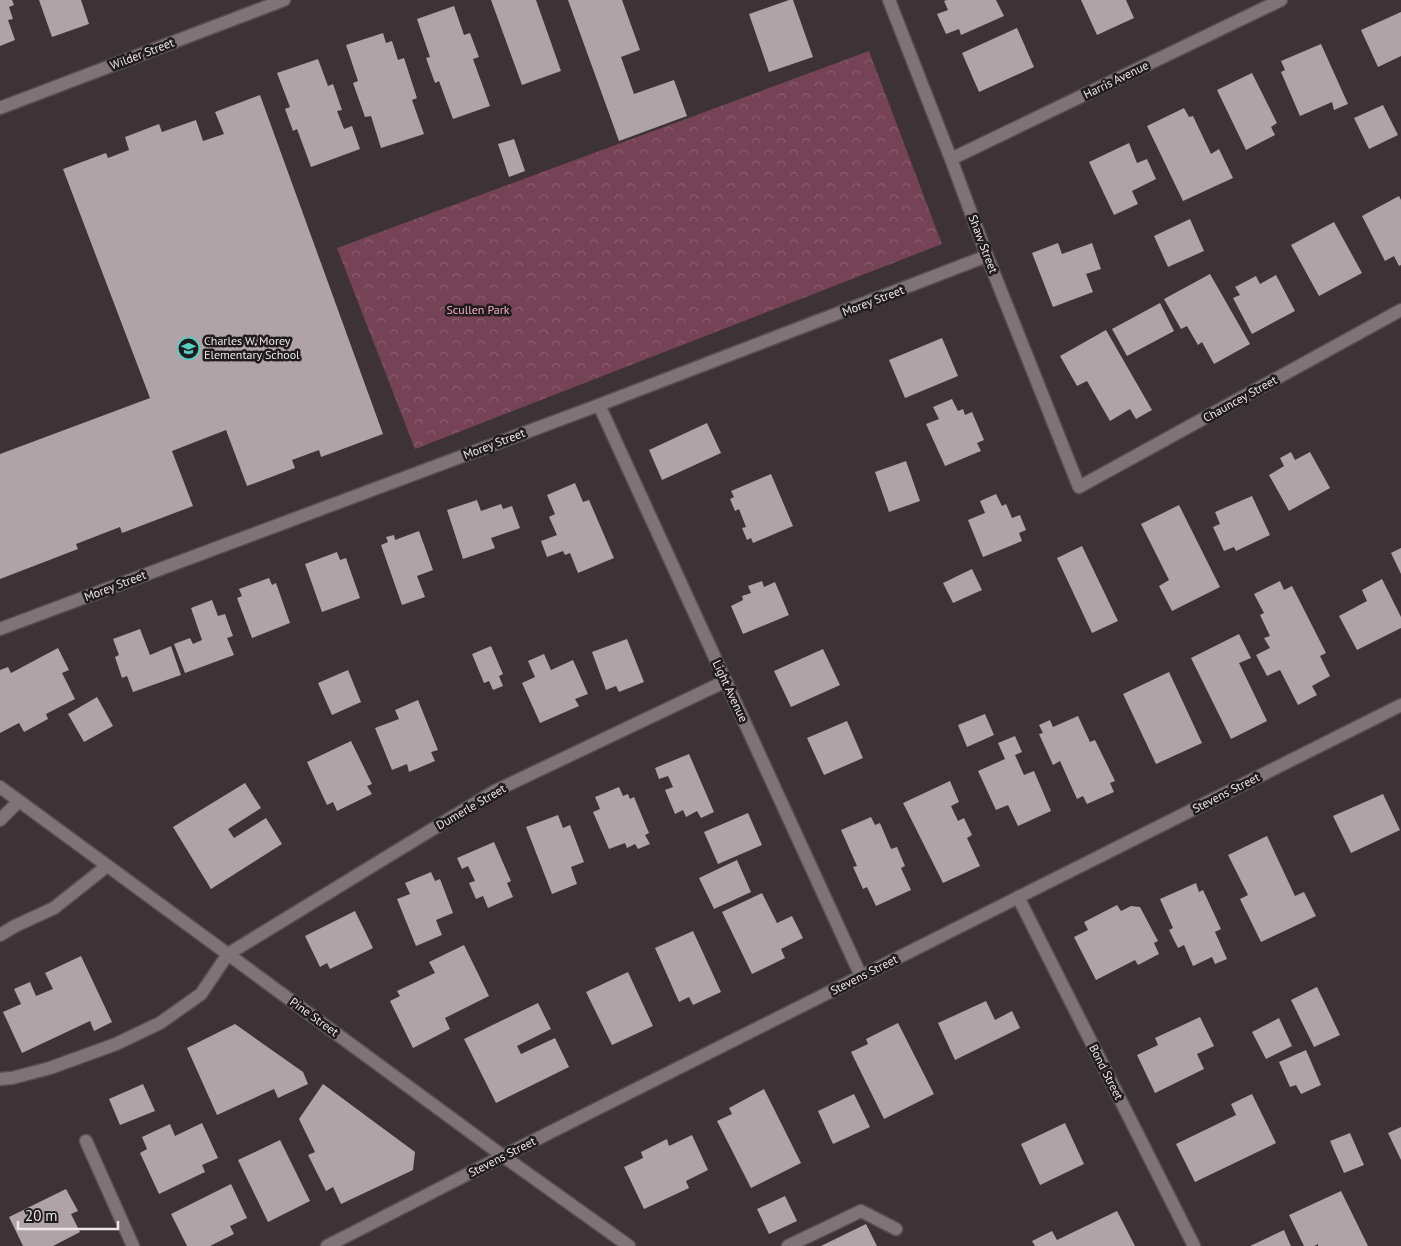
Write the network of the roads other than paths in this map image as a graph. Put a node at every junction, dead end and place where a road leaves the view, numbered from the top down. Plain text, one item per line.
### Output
1 (284, 0) edge
2 (889, 0) edge
3 (1281, 0) edge
4 (0, 108) edge
5 (951, 159) junction
6 (987, 256) junction
7 (1401, 310) edge
8 (599, 405) junction
9 (1079, 487) joint
10 (0, 629) edge
11 (726, 681) junction
12 (1401, 705) edge
13 (0, 787) edge
14 (19, 801) junction
15 (0, 820) edge
16 (107, 866) junction
17 (1018, 897) junction
18 (0, 935) edge
19 (228, 954) junction
20 (861, 976) junction
21 (0, 1079) edge
22 (86, 1141) dead end
23 (503, 1156) junction
24 (896, 1229) dead end
25 (133, 1246) edge
26 (327, 1246) edge
27 (629, 1246) edge
28 (788, 1246) edge
29 (1194, 1246) edge

1 - 4 street, Wilder Street
2 - 5 street, Shaw Street
3 - 5 street, Harris Avenue
5 - 6 street, Shaw Street
6 - 8 street, Morey Street
6 - 9 street, Shaw Street
7 - 9 street, Chauncey Street
8 - 10 street, Morey Street
8 - 11 street, Light Avenue
11 - 19 street, Dumerle Street
11 - 20 street, Light Avenue
12 - 17 street, Stevens Street
13 - 14 street, Pine Street
14 - 15 street
14 - 16 street, Pine Street
16 - 18 street
16 - 19 street, Pine Street
17 - 20 street, Stevens Street
17 - 29 street, Bond Street
19 - 21 street
19 - 23 street, Pine Street
20 - 23 street, Stevens Street
22 - 25 street
23 - 26 street, Stevens Street
23 - 27 street, Pine Street
24 - 28 street

